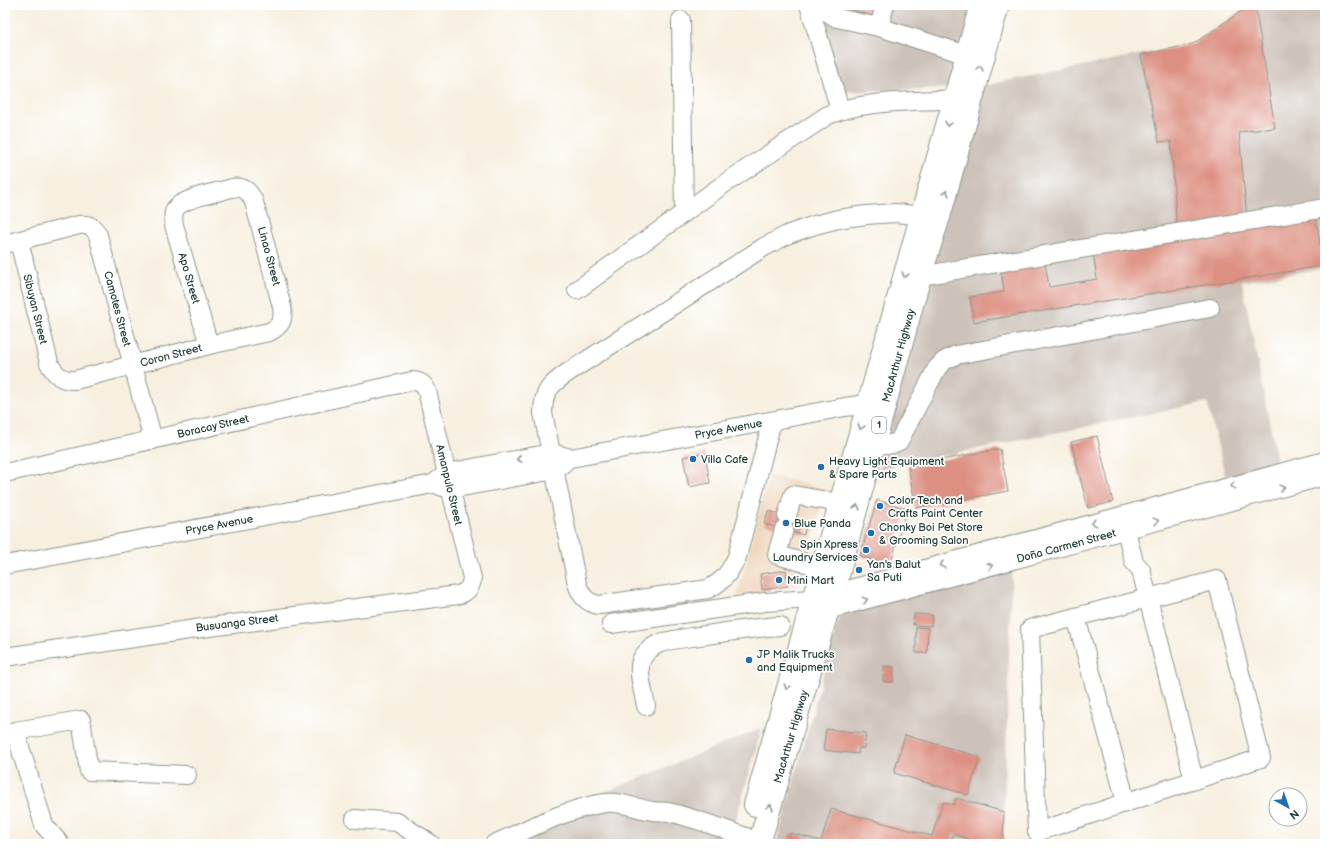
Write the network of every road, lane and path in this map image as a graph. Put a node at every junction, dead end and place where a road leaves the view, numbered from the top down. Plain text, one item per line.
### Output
1 (809, 5) edge
2 (822, 5) edge
3 (886, 5) edge
4 (981, 5) edge
5 (998, 5) edge
6 (681, 20) dead end
7 (879, 27) junction
8 (967, 55) junction
9 (955, 99) junction
10 (840, 110) junction
11 (1325, 208) edge
12 (175, 210) joint
13 (684, 213) junction
14 (930, 217) junction
15 (12, 242) edge
16 (919, 262) junction
17 (577, 290) dead end
18 (1210, 308) dead end
19 (282, 322) joint
20 (209, 345) junction
21 (133, 365) junction
22 (56, 375) joint
23 (421, 382) joint
24 (876, 402) junction
25 (772, 421) junction
26 (153, 440) junction
27 (874, 446) junction
28 (1325, 460) edge
29 (553, 462) junction
30 (5, 474) edge
31 (1325, 476) edge
32 (449, 481) junction
33 (840, 503) junction
34 (1128, 522) junction
35 (5, 564) edge
36 (821, 567) junction
37 (469, 589) joint
38 (1148, 598) junction
39 (820, 604) junction
40 (1076, 617) junction
41 (611, 624) dead end
42 (780, 626) dead end
43 (5, 657) edge
44 (646, 706) dead end
45 (187, 775) dead end
46 (1194, 780) junction
47 (1126, 802) junction
48 (355, 819) dead end
49 (752, 842) edge
50 (60, 844) edge
51 (431, 844) edge
52 (494, 844) edge

1 - 10 street
2 - 7 street
3 - 7 street
4 - 8 highway, MacArthur Highway / 1
14 -> 5 highway, MacArthur Highway / 1
6 - 13 street
7 - 8 street
8 - 9 highway, MacArthur Highway / 1
9 - 10 street
9 -> 14 highway, MacArthur Highway / 1
10 - 13 street
11 - 16 street
12 - 19 street, Linao Street
12 - 20 street, Apo Street
13 - 17 street
14 - 16 highway, MacArthur Highway / 1
14 - 29 street
15 - 21 street, Camotes Street
15 - 22 street, Sibuyan Street
16 - 24 highway, MacArthur Highway / 1
18 - 27 street
19 - 20 street, Coron Street
20 - 21 street, Coron Street
21 - 22 street, Coron Street
21 - 26 street, Camotes Street
23 - 26 street, Boracay Street
23 - 32 street, Amanpulo Street
24 - 25 street, Pryce Avenue
24 - 27 highway, MacArthur Highway / 1
24 -> 33 highway, MacArthur Highway / 1
25 - 29 street, Pryce Avenue
25 - 29 street
26 - 30 street, Boracay Street
39 -> 27 highway, MacArthur Highway / 1
28 -> 34 street, Doña Carmen Street
29 - 32 street, Pryce Avenue
34 -> 31 street, Doña Carmen Street
32 - 35 street, Pryce Avenue
32 - 37 street, Amanpulo Street
33 - 36 highway, MacArthur Highway / 1
33 - 36 street
34 - 38 street
34 - 39 street, Doña Carmen Street
36 - 39 highway, MacArthur Highway / 1
37 - 43 street, Busuanga Street
38 - 40 street
38 - 46 street
38 - 46 street
39 - 41 street, Doña Carmen Street
39 - 49 highway, MacArthur Highway / 1
40 - 47 street
40 - 47 street
42 - 44 street
45 - 50 street
46 - 47 street
48 - 51 street
49 - 52 street

